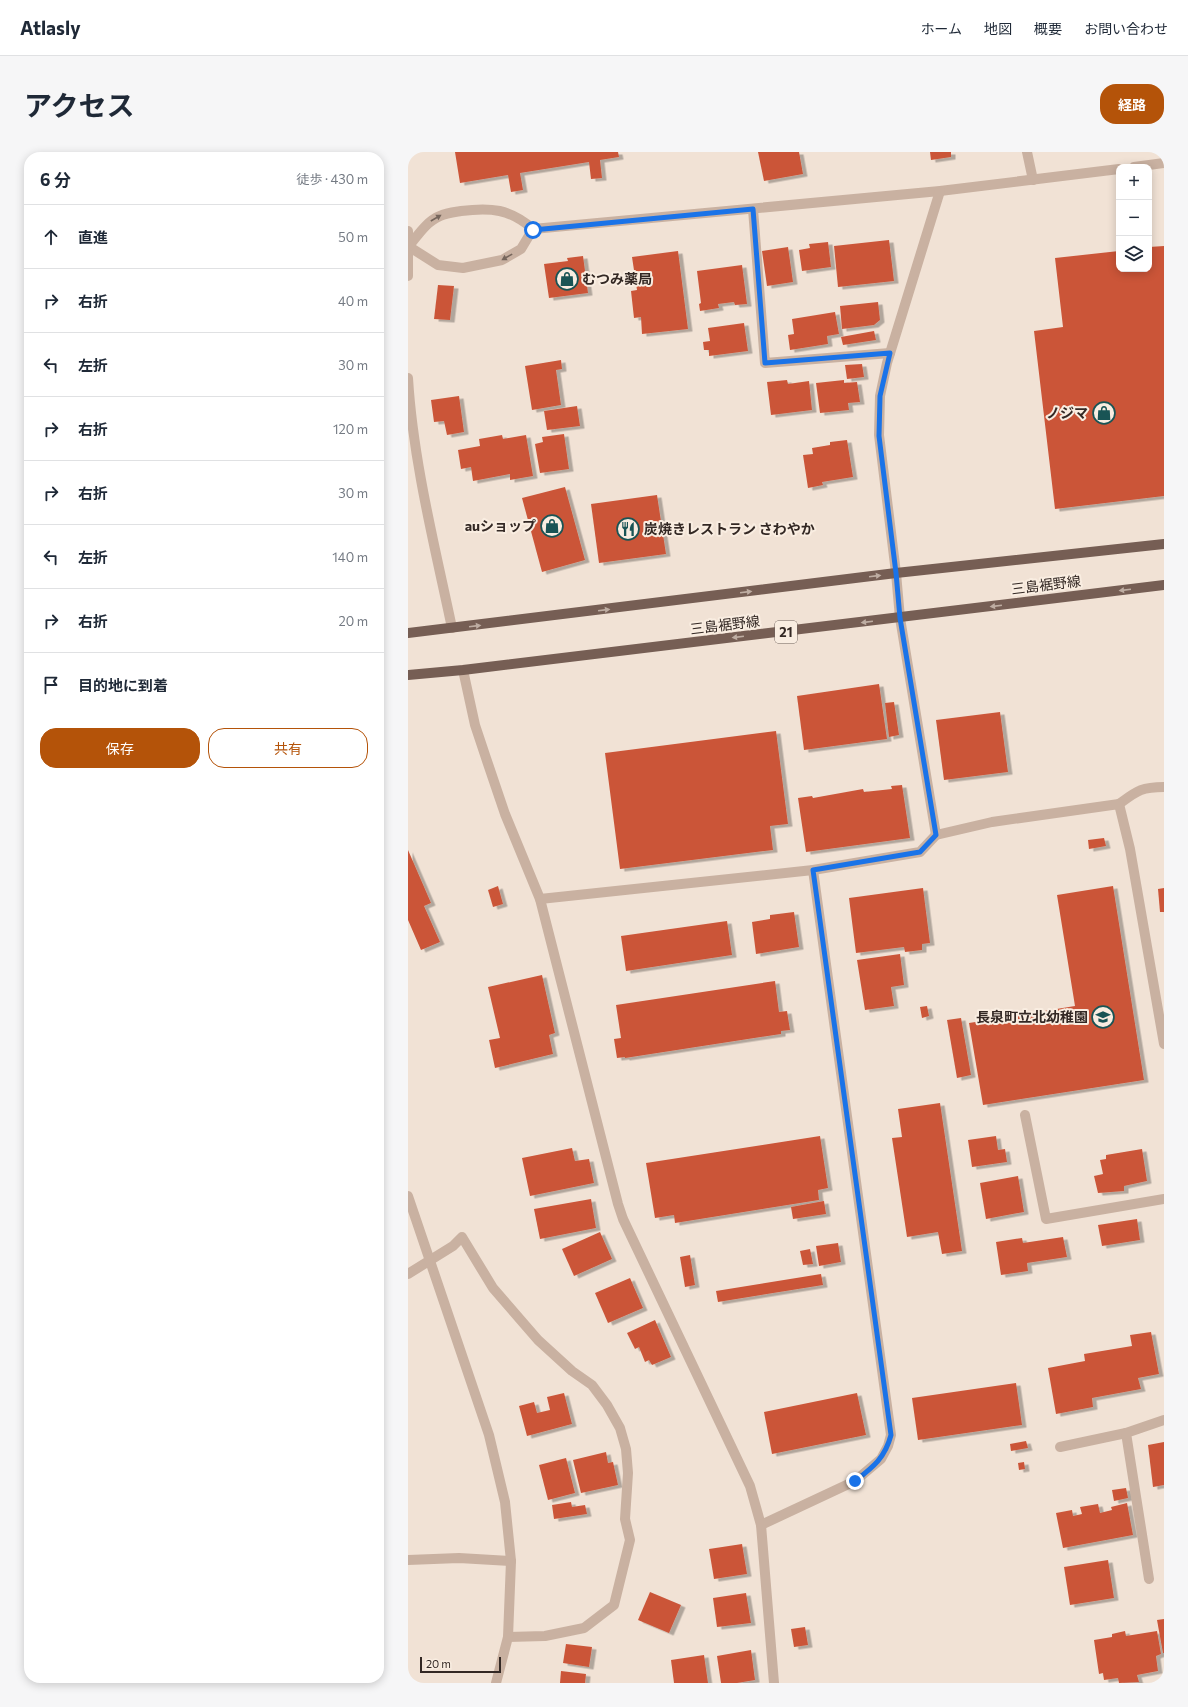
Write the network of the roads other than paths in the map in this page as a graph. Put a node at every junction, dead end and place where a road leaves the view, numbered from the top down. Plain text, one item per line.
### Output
1 (1027, 152) edge
2 (1164, 163) edge
3 (1152, 165) edge
4 (1116, 169) edge
5 (1033, 180) junction
6 (940, 192) junction
7 (753, 209) junction
8 (533, 230) junction
9 (408, 232) edge
10 (408, 246) edge
11 (408, 276) edge
12 (890, 353) junction
13 (408, 378) edge
14 (1164, 544) edge
15 (896, 573) junction
16 (1164, 585) edge
17 (900, 618) junction
18 (452, 628) junction
19 (408, 633) edge
20 (463, 670) junction
21 (408, 675) edge
22 (1164, 787) edge
23 (1119, 804) junction
24 (936, 835) junction
25 (813, 870) junction
26 (540, 899) junction
27 (1164, 1044) edge
28 (1025, 1115) dead end
29 (408, 1196) edge
30 (1164, 1199) edge
31 (430, 1260) junction
32 (408, 1274) edge
33 (1164, 1420) edge
34 (1126, 1433) junction
35 (1060, 1447) dead end
36 (761, 1525) junction
37 (408, 1560) edge
38 (511, 1561) junction
39 (1149, 1579) dead end
40 (508, 1637) junction
41 (496, 1683) edge
42 (774, 1683) edge

1 - 5 street
2 - 3 street
4 - 5 street
5 - 6 street
6 - 7 street
6 - 12 street
7 - 8 street
7 - 12 street
10 -> 8 street
8 -> 10 street
9 - 10 street
10 - 11 street
12 - 15 street
13 - 18 street
14 - 15 main road, 三島裾野線
15 - 17 street
18 -> 15 main road, 三島裾野線
16 -> 17 main road, 三島裾野線 / 21
17 -> 20 main road, 三島裾野線 / 21
17 - 24 street
18 - 19 main road, 三島裾野線
20 - 21 main road, 三島裾野線 / 21
20 - 26 street
22 - 23 street
23 - 24 street
23 - 27 street
24 - 25 street
25 - 26 street
25 - 36 street
26 - 36 street
28 - 30 street
29 - 31 street
31 - 32 street
31 - 38 street
31 - 40 street
33 - 34 street
34 - 35 street
34 - 39 street
36 - 42 street
37 - 38 street
38 - 40 street
40 - 41 street

